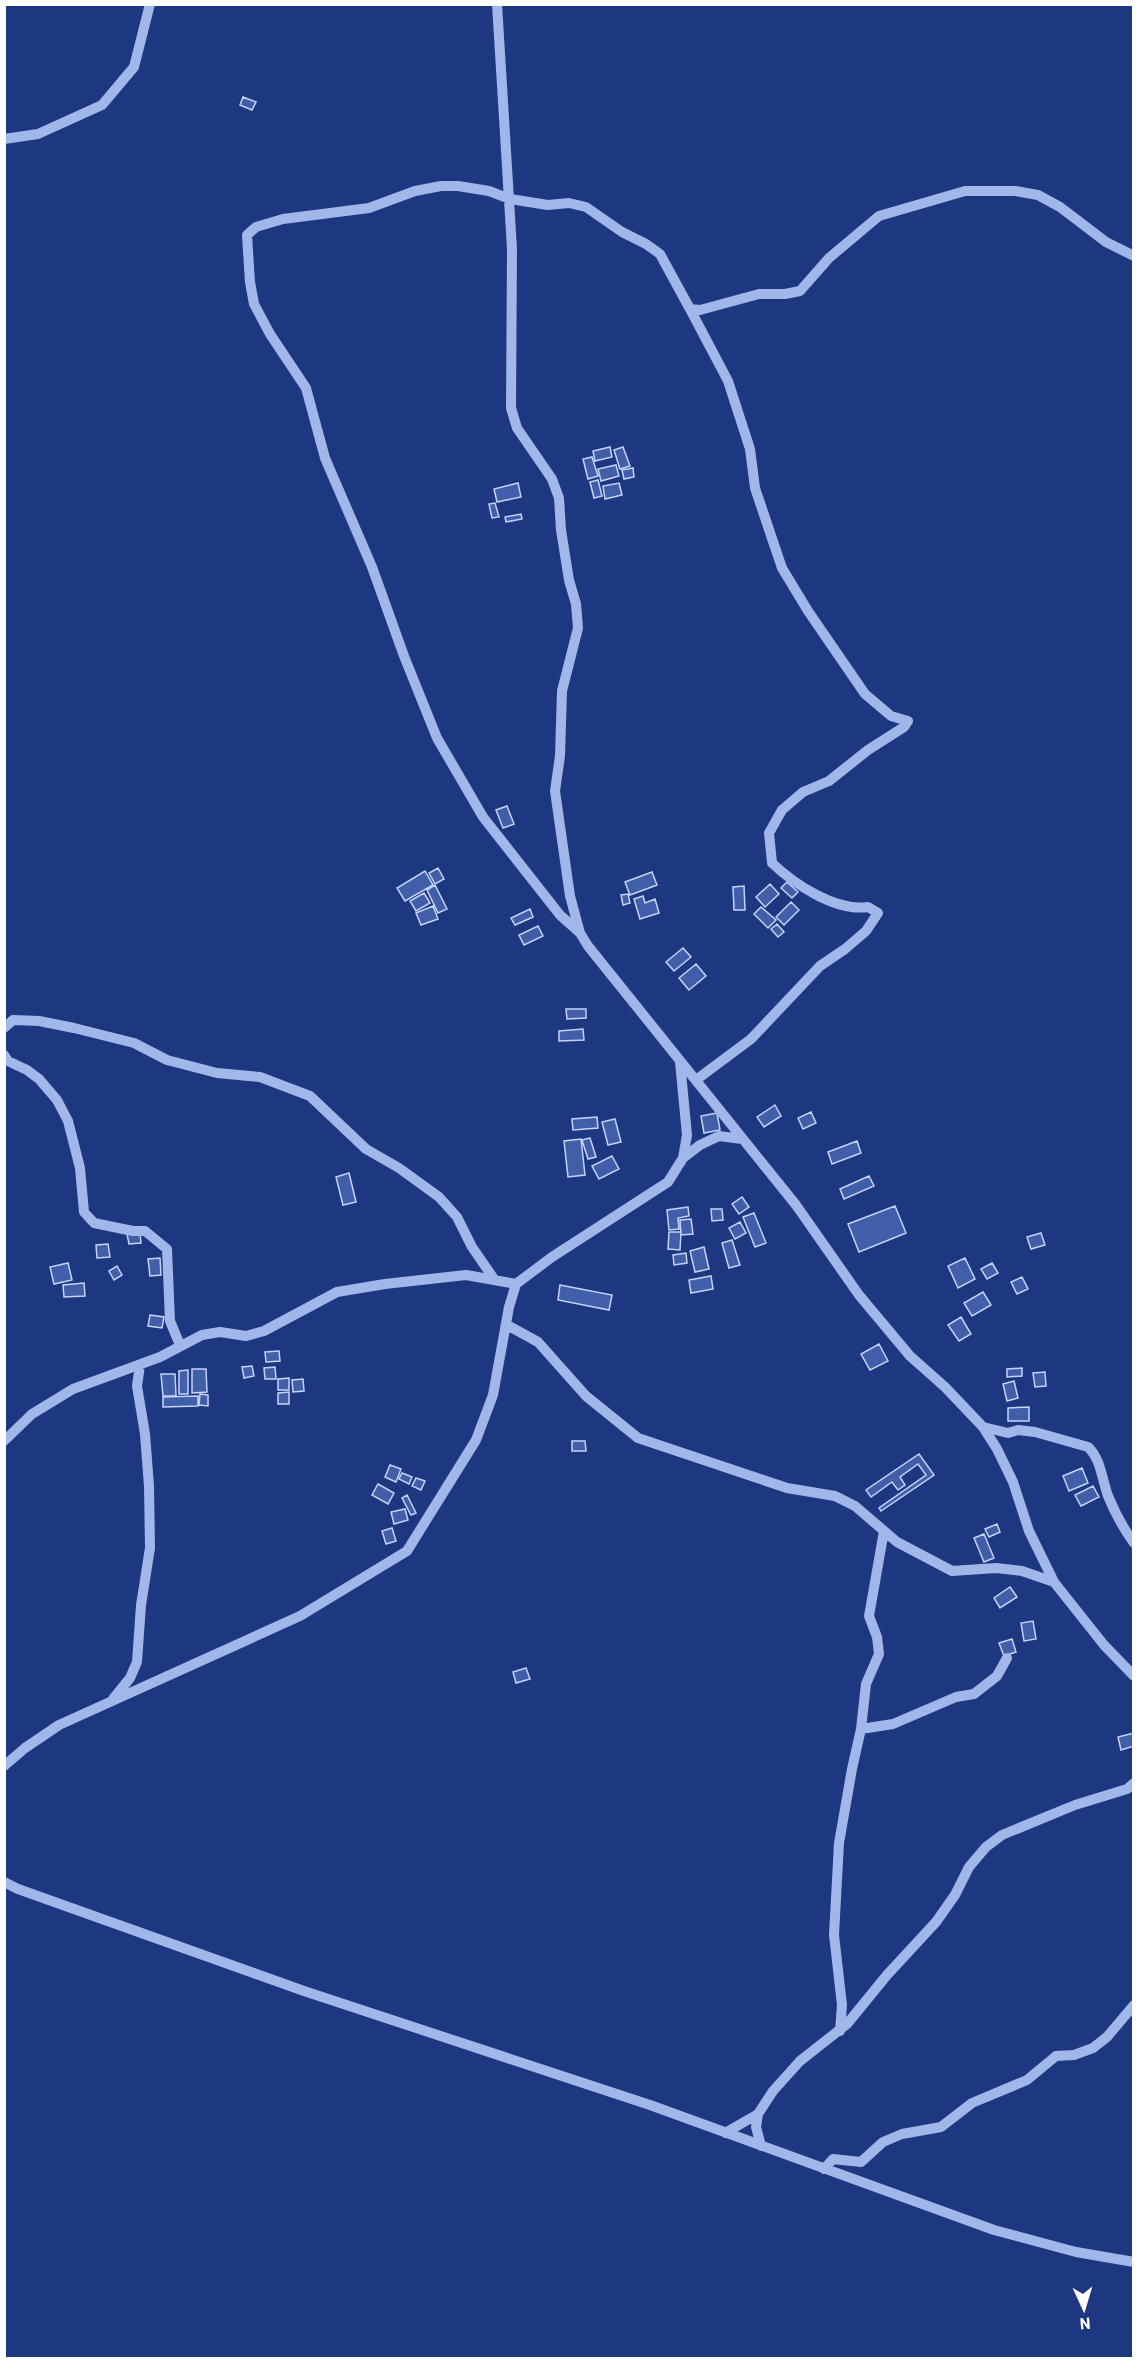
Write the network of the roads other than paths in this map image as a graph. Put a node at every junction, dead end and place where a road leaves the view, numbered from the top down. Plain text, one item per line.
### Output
1 (150, 4) edge
2 (497, 4) edge
3 (4, 139) edge
4 (510, 199) junction
5 (1134, 256) edge
6 (690, 309) junction
7 (580, 933) junction
8 (4, 1028) edge
9 (4, 1055) edge
10 (679, 1058) junction
11 (696, 1080) junction
12 (742, 1138) junction
13 (683, 1158) junction
14 (494, 1279) junction
15 (516, 1284) junction
16 (507, 1325) junction
17 (180, 1345) junction
18 (140, 1365) junction
19 (983, 1427) junction
20 (1008, 1433) junction
21 (4, 1441) edge
22 (997, 1449) junction
23 (884, 1531) junction
24 (1134, 1543) edge
25 (1054, 1582) junction
26 (1006, 1658) dead end
27 (1134, 1676) edge
28 (111, 1702) junction
29 (861, 1729) junction
30 (4, 1766) edge
31 (1134, 1783) edge
32 (4, 1882) edge
33 (1134, 2004) edge
34 (840, 2031) junction
35 (758, 2114) junction
36 (725, 2133) junction
37 (761, 2146) junction
38 (824, 2169) junction
39 (1134, 2262) edge

1 - 3 street
2 - 4 street
4 - 6 street
4 - 7 street
4 - 7 street
5 - 6 street
6 - 11 street
7 - 10 street
8 - 14 street
9 - 17 street
10 - 11 street
10 - 13 street
11 - 12 street
12 - 13 street
12 - 19 street
13 - 15 street
14 - 15 street
14 - 17 street
15 - 16 street
16 - 23 street
16 - 28 street
17 - 18 street
18 - 21 street
18 - 28 street
19 - 20 street
19 - 22 street
20 - 22 street
20 - 24 street
22 - 25 street
23 - 25 street
23 - 29 street
25 - 27 street
26 - 29 street
28 - 30 street
29 - 34 street
31 - 34 street
32 - 36 street
33 - 38 street
34 - 35 street
35 - 36 street
35 - 37 street
36 - 37 street
37 - 38 street
38 - 39 street

